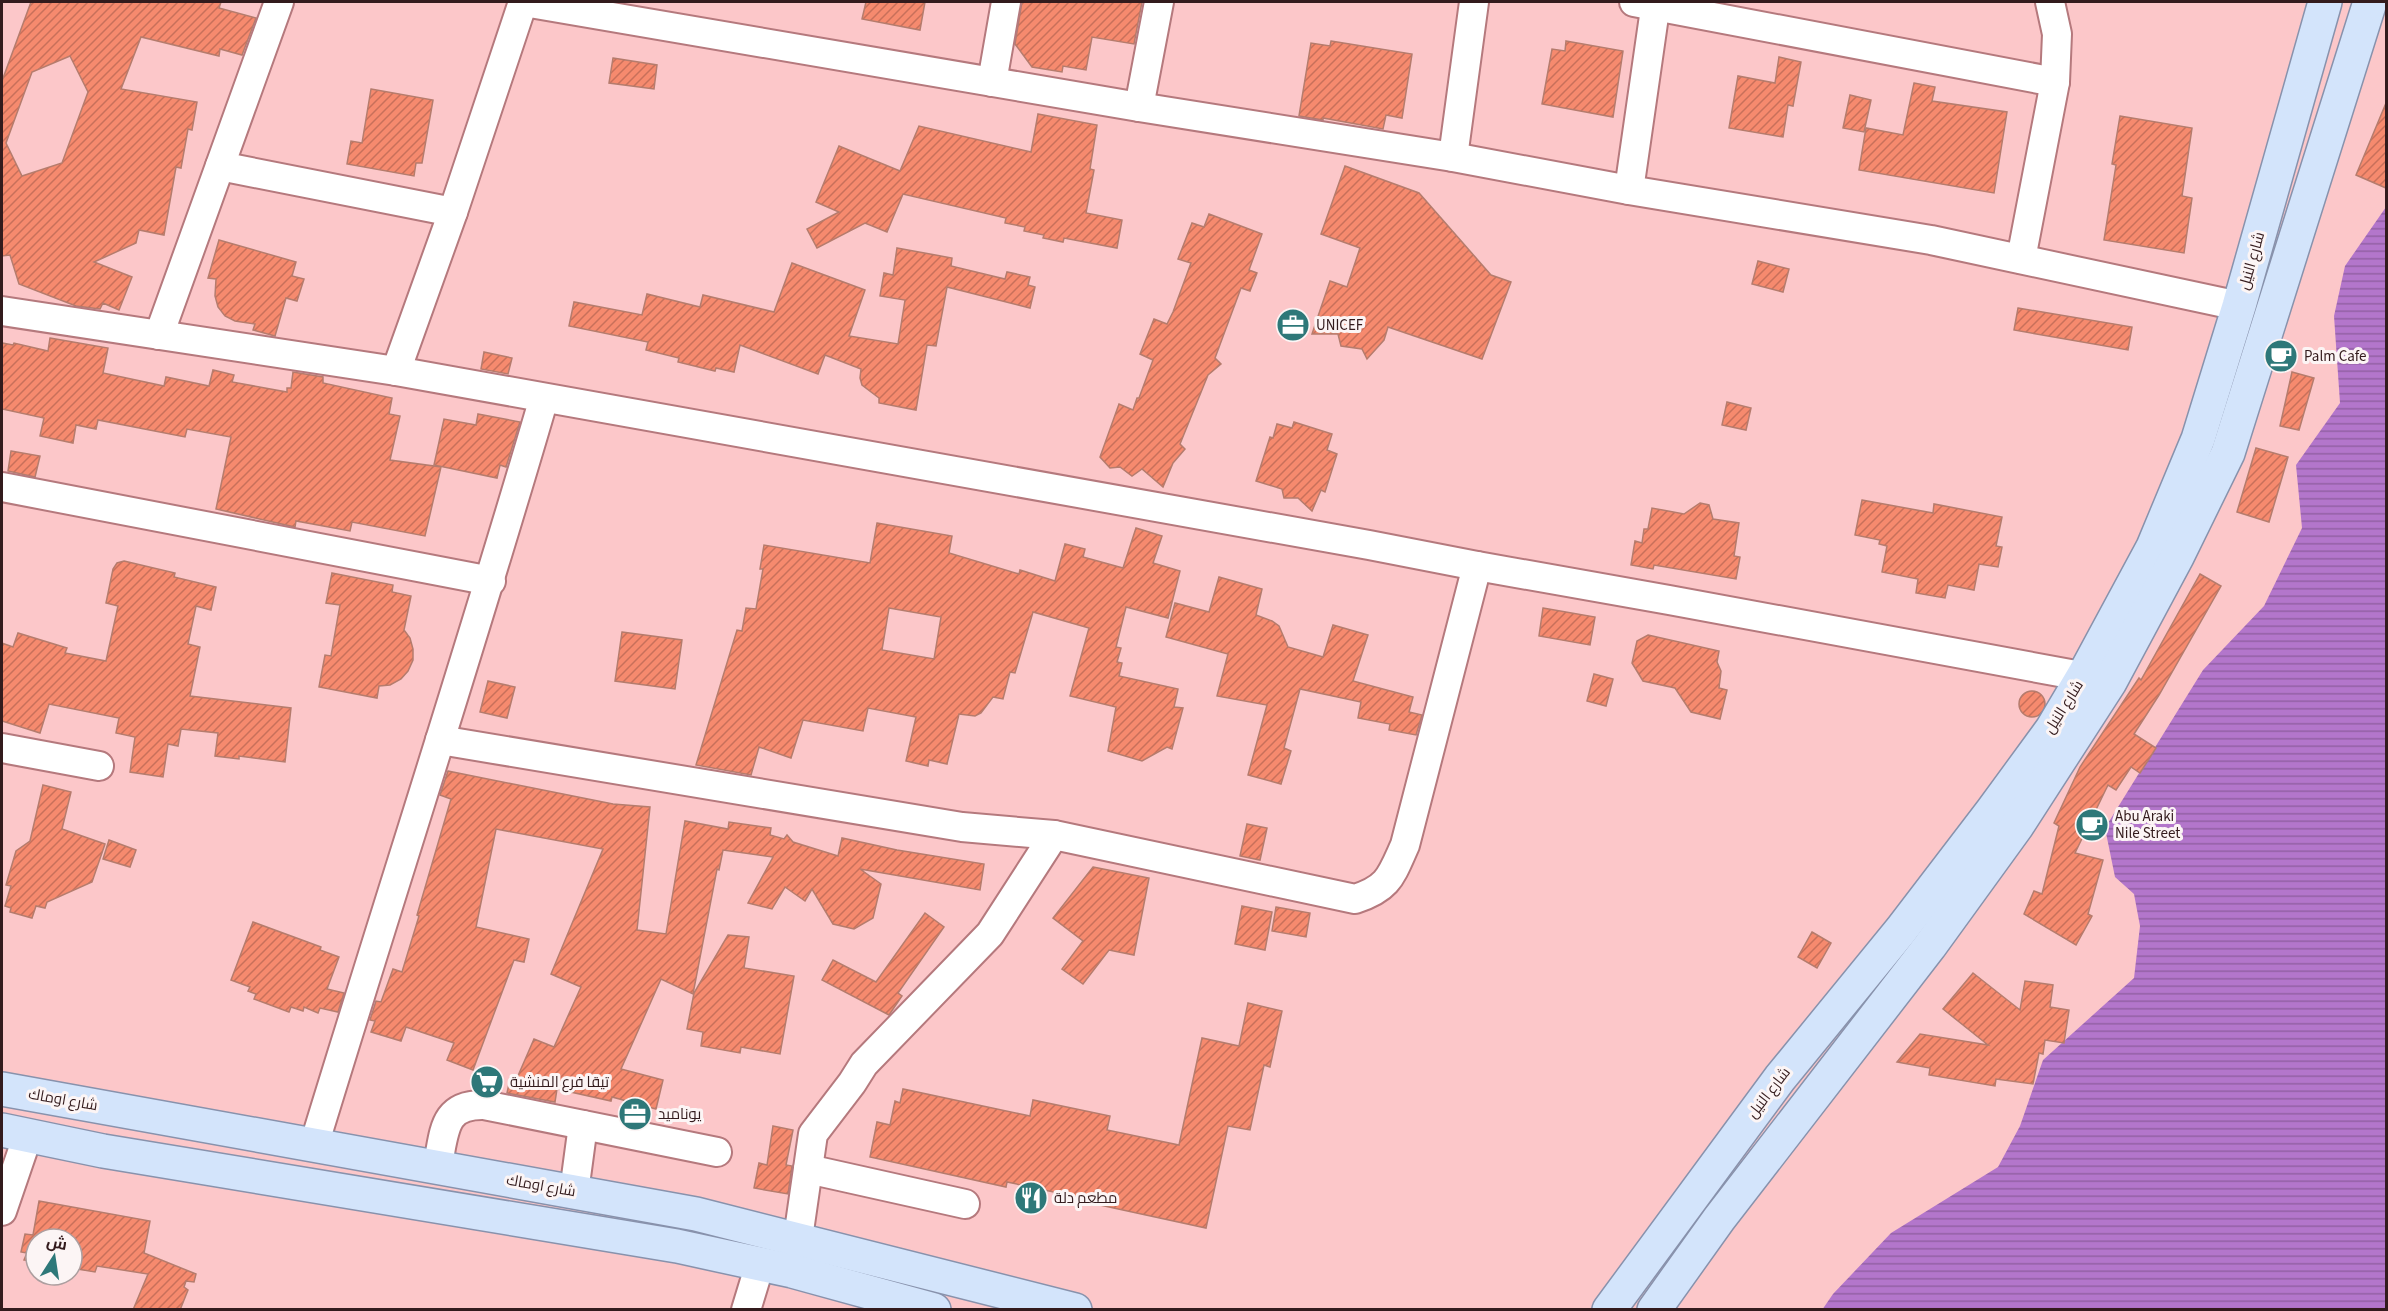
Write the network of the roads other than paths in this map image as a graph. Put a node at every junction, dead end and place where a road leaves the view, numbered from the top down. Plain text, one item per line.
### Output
1 (279, 2) edge
2 (524, 2) edge
3 (1006, 2) edge
4 (1159, 2) edge
5 (1474, 2) edge
6 (2050, 2) edge
7 (2325, 2) edge
8 (2370, 2) edge
9 (1649, 3) edge
10 (992, 82) junction
11 (2055, 82) junction
12 (1139, 107) junction
13 (1453, 157) junction
14 (220, 166) junction
15 (1629, 190) junction
16 (453, 212) junction
17 (2021, 260) junction
18 (2239, 306) junction
19 (2, 311) edge
20 (159, 335) junction
21 (396, 371) junction
22 (544, 398) junction
23 (2, 488) edge
24 (1477, 566) junction
25 (490, 580) junction
26 (2097, 679) junction
27 (440, 740) junction
28 (2, 748) edge
29 (99, 766) dead end
30 (1054, 835) junction
31 (2, 1089) edge
32 (109, 1108) junction
33 (583, 1125) junction
34 (15, 1132) edge
35 (314, 1145) junction
36 (103, 1150) junction
37 (717, 1152) dead end
38 (436, 1168) junction
39 (808, 1169) junction
40 (574, 1192) junction
41 (965, 1204) dead end
42 (2, 1210) edge
43 (798, 1238) junction
44 (760, 1264) junction
45 (746, 1310) edge
46 (934, 1310) edge
47 (1075, 1310) edge
48 (1609, 1310) edge
49 (1654, 1310) edge

1 - 14 street
2 - 10 street
2 - 16 street
3 - 10 street
4 - 12 street
5 - 13 street
6 - 11 street
7 - 18 main road, شارع النيل
8 - 26 main road, شارع النيل
9 - 11 street
9 - 15 street
10 - 12 street
11 - 17 street
12 - 13 street
13 - 15 street
14 - 16 street
14 - 20 street
15 - 17 street
16 - 21 street
17 - 18 street
18 - 26 main road, شارع النيل
19 - 20 street
20 - 21 street
21 - 22 street
22 - 24 street
22 - 25 street
23 - 25 street
24 - 26 street
24 - 30 street
25 - 27 street
26 - 48 main road, شارع النيل
26 - 49 main road, شارع النيل
27 - 30 street
27 - 35 street
28 - 29 street
30 - 39 street
31 - 32 main road, شارع اوماك
32 - 35 main road, شارع اوماك
32 - 36 main road
33 - 37 street
33 - 38 street
33 - 40 street
34 - 36 main road
34 - 42 street
35 - 38 main road, شارع اوماك
36 - 44 main road
38 - 40 main road, شارع اوماك
39 - 41 street
39 - 43 street
40 - 43 main road, شارع اوماك
43 - 47 main road, شارع اوماك
44 - 45 street
44 - 46 main road

